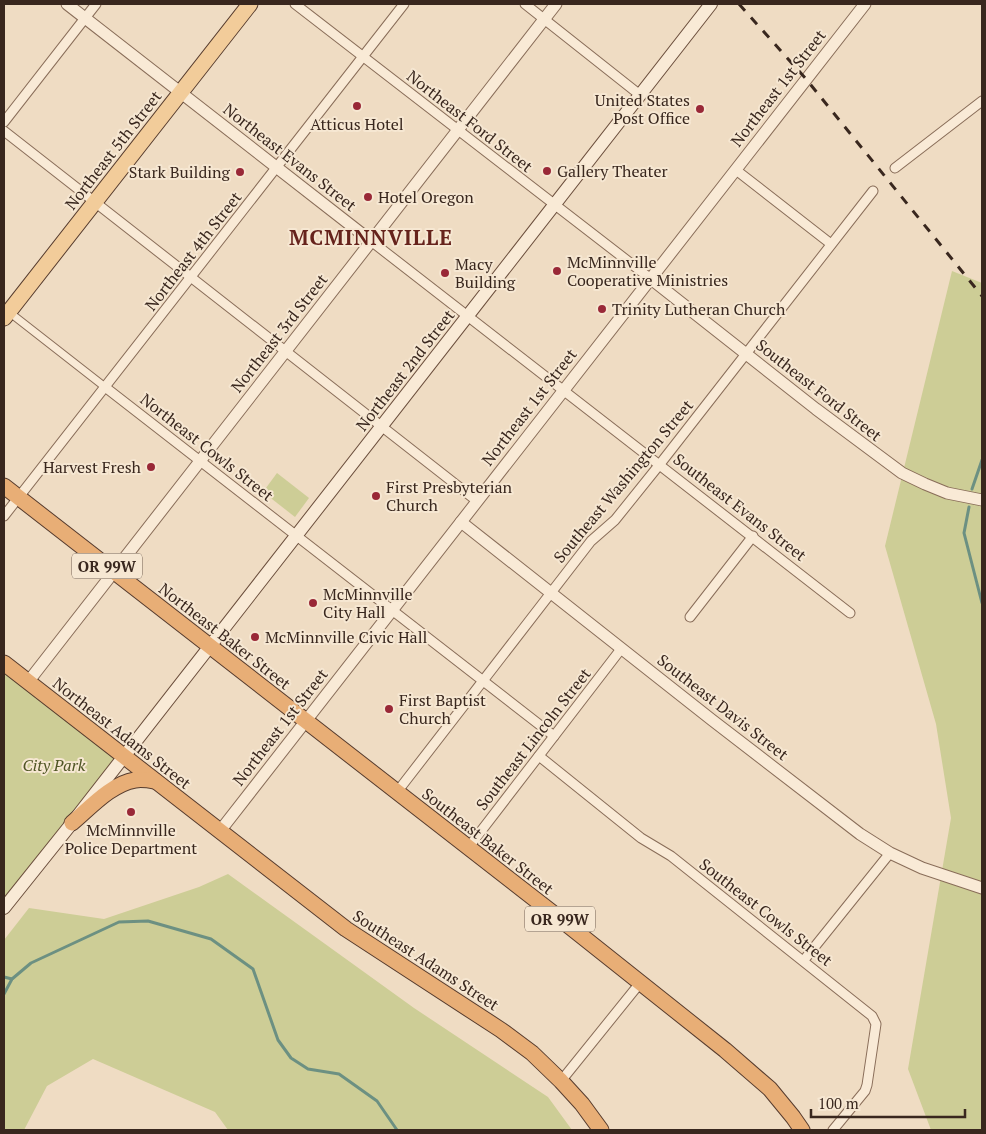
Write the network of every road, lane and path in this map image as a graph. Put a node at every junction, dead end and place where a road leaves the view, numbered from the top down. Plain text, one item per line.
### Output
1 (67, 4) edge
2 (96, 4) edge
3 (250, 4) edge
4 (295, 4) edge
5 (404, 4) edge
6 (525, 4) edge
7 (556, 4) edge
8 (711, 4) edge
9 (864, 4) edge
10 (85, 18) junction
11 (545, 19) junction
12 (363, 56) junction
13 (181, 92) junction
14 (640, 95) junction
15 (982, 101) edge
16 (4, 122) edge
17 (4, 131) edge
18 (458, 131) junction
19 (277, 168) junction
20 (895, 168) dead end
21 (736, 170) junction
22 (872, 191) dead end
23 (94, 202) junction
24 (554, 204) junction
25 (372, 241) junction
26 (832, 244) junction
27 (192, 278) junction
28 (650, 279) junction
29 (5, 313) edge
30 (468, 316) junction
31 (285, 351) junction
32 (746, 354) junction
33 (105, 387) junction
34 (563, 390) junction
35 (382, 426) junction
36 (201, 461) junction
37 (660, 464) junction
38 (4, 486) edge
39 (18, 498) junction
40 (982, 500) edge
41 (477, 501) junction
42 (4, 516) edge
43 (460, 522) junction
44 (296, 536) junction
45 (753, 536) junction
46 (114, 572) junction
47 (550, 593) junction
48 (392, 611) junction
49 (850, 612) dead end
50 (690, 617) dead end
51 (210, 647) junction
52 (621, 649) junction
53 (4, 663) edge
54 (483, 681) junction
55 (28, 682) junction
56 (306, 721) junction
57 (554, 736) junction
58 (124, 756) junction
59 (539, 756) junction
60 (155, 781) junction
61 (396, 792) junction
62 (72, 823) junction
63 (220, 831) junction
64 (468, 848) junction
65 (890, 853) junction
66 (982, 888) edge
67 (4, 908) edge
68 (804, 960) junction
69 (640, 983) junction
70 (561, 1081) junction
71 (601, 1130) edge
72 (802, 1130) edge
73 (833, 1130) edge

1 - 10 street, Northeast Evans Street
2 - 10 street
3 - 13 main road, Northeast 5th Street
4 - 12 street, Northeast Ford Street
5 - 12 street, Northeast 4th Street
6 - 11 street
7 - 11 street, Northeast 3rd Street
8 - 14 main road, Northeast 2nd Street
9 - 21 street, Northeast 1st Street
10 - 13 street, Northeast Evans Street
10 - 16 street
11 - 14 street
11 - 18 street, Northeast 3rd Street
12 - 18 street, Northeast Ford Street
12 - 19 street, Northeast 4th Street
13 - 19 street, Northeast Evans Street
13 - 23 main road, Northeast 5th Street
14 - 24 main road, Northeast 2nd Street
15 - 20 street
17 - 23 street
18 - 24 street, Northeast Ford Street
18 - 25 street, Northeast 3rd Street
19 - 25 street, Northeast Evans Street
19 - 27 street, Northeast 4th Street
21 - 26 street
21 - 28 street, Northeast 1st Street
22 - 26 street, Southeast Washington Street
23 - 27 street
23 - 29 main road, Northeast 5th Street
24 - 28 street, Northeast Ford Street
24 - 30 main road, Northeast 2nd Street
25 - 30 street, Northeast Evans Street
25 - 31 street, Northeast 3rd Street
26 - 32 street, Southeast Washington Street
27 - 31 street
27 - 33 street, Northeast 4th Street
28 - 32 street, Southeast Ford Street
28 - 34 street, Northeast 1st Street
29 - 33 street, Northeast Cowls Street
30 - 34 street, Northeast Evans Street
30 - 35 main road, Northeast 2nd Street
31 - 35 street
31 - 36 street, Northeast 3rd Street
32 - 37 street, Southeast Washington Street
32 - 40 street, Southeast Ford Street
33 - 36 street, Northeast Cowls Street
33 - 39 street, Northeast 4th Street
34 - 37 street, Southeast Evans Street
34 - 41 street, Northeast 1st Street
35 - 41 street
35 - 44 main road, Northeast 2nd Street
36 - 44 street, Northeast Cowls Street
36 - 46 street, Northeast 3rd Street
37 - 45 street, Southeast Evans Street
37 - 47 street, Southeast Washington Street
38 - 39 highway, Northeast Baker Street / OR 99W
39 - 42 street, Northeast 4th Street
39 - 46 highway, Northeast Baker Street / OR 99W
41 - 43 street, Northeast 1st Street
43 - 47 street, Southeast Davis Street
43 - 48 street, Northeast 1st Street
44 - 48 street, Northeast Cowls Street
44 - 51 main road, Northeast 2nd Street
45 - 49 street, Southeast Evans Street
45 - 50 street
46 - 51 highway, Northeast Baker Street / OR 99W
46 - 55 street, Northeast 3rd Street
47 - 52 street, Southeast Davis Street
47 - 54 street, Southeast Washington Street
48 - 54 street
48 - 56 street, Northeast 1st Street
51 - 56 highway, Northeast Baker Street / OR 99W
51 - 58 main road, Northeast 2nd Street
52 - 57 street, Southeast Lincoln Street
52 - 65 street, Southeast Davis Street
53 - 55 highway, Northeast Adams Street
54 - 57 street
54 - 61 street, Southeast Washington Street
55 - 58 highway, Northeast Adams Street
56 - 61 highway, Southeast Baker Street / OR 99W
56 - 63 street, Northeast 1st Street
57 - 59 street, Southeast Lincoln Street
58 - 60 highway, Northeast Adams Street
58 - 62 main road, Northeast 2nd Street
59 - 64 street, Southeast Lincoln Street
59 - 68 street, Southeast Cowls Street
60 - 62 highway
60 - 63 highway, Northeast Adams Street
61 - 64 highway, Southeast Baker Street / OR 99W
62 - 67 main road, Northeast 2nd Street
63 - 70 highway, Southeast Adams Street
64 - 69 highway, Southeast Baker Street / OR 99W
65 - 66 street, Southeast Davis Street
65 - 68 street
68 - 73 street, Southeast Cowls Street
69 - 70 street
69 - 72 highway, Southeast Baker Street / OR 99W
70 - 71 highway, Southeast Adams Street

